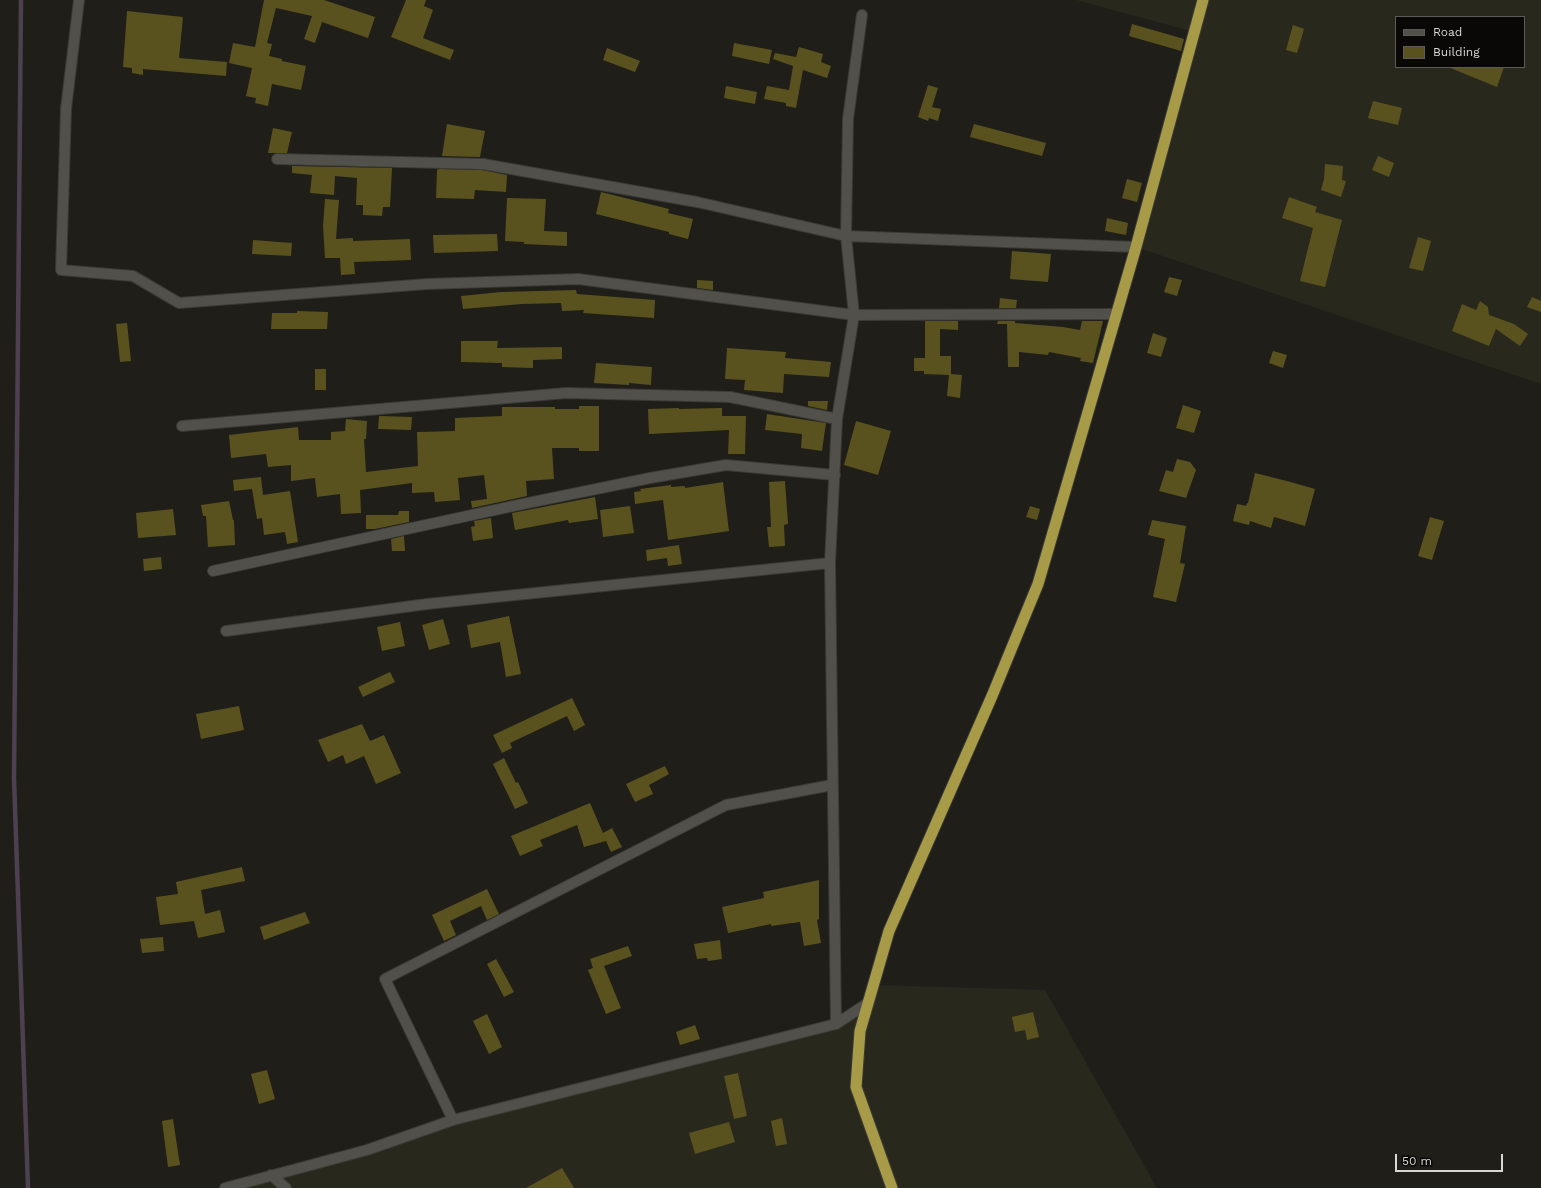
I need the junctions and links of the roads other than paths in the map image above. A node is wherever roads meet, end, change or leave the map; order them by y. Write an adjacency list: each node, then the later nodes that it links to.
1 (79, 0): 8 (street)
2 (1202, 0): 6 (highway)
3 (862, 15): 5 (street)
4 (277, 159): 5 (street)
5 (846, 236): 6 (street); 8 (street)
6 (1136, 248): 7 (highway)
7 (1116, 314): 8 (street); 16 (highway)
8 (854, 315): 9 (street)
9 (837, 419): 10 (street); 11 (street)
10 (182, 426)
11 (834, 474): 12 (street); 13 (street)
12 (830, 562): 14 (street); 15 (street)
13 (213, 570)
14 (226, 631)
15 (832, 785): 17 (street); 18 (street)
16 (868, 1003): 17 (street); 22 (highway)
17 (836, 1024): 18 (street)
18 (453, 1120): 19 (street)
19 (271, 1175): 20 (street); 21 (street)
20 (225, 1188)
21 (286, 1188)
22 (892, 1188)

